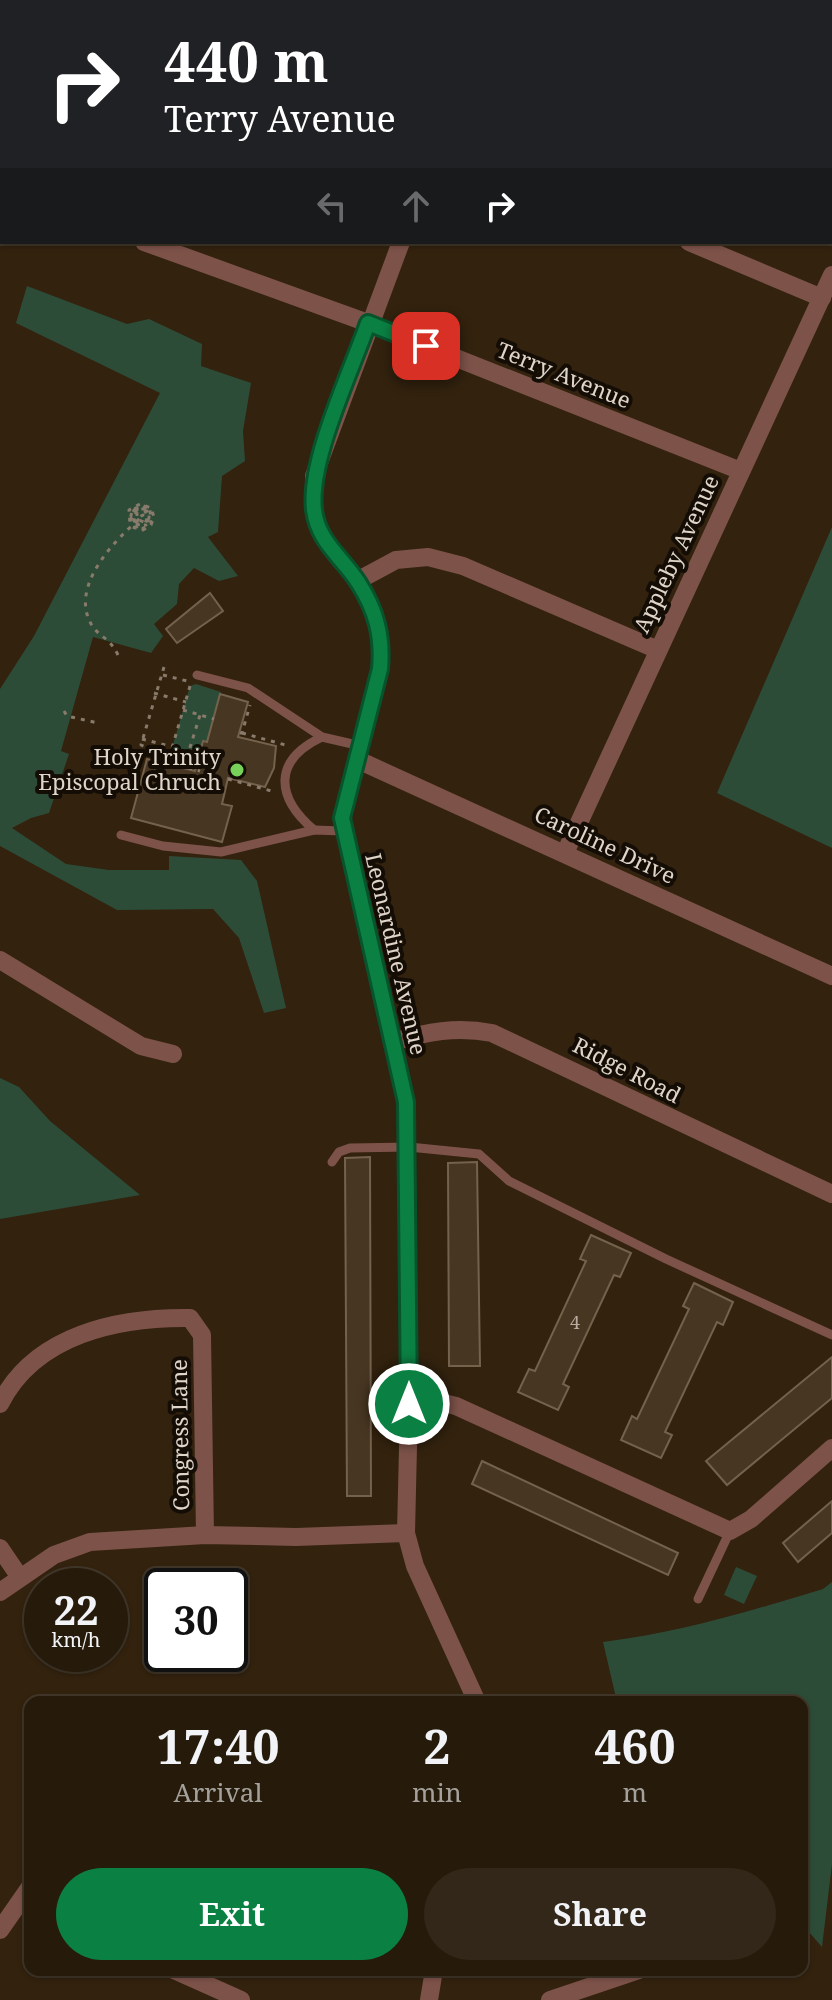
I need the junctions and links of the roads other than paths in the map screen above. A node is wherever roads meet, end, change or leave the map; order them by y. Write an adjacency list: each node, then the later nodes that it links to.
1 (150, 244): 6 (street, Terry Avenue)
2 (400, 244): 6 (street, Leonardine Avenue)
3 (694, 244): 5 (street)
4 (832, 275): 5 (street, Appleby Avenue)
5 (822, 298): 7 (street, Appleby Avenue)
6 (368, 323): 7 (street, Terry Avenue); 8 (street, Leonardine Avenue)
7 (741, 471): 9 (street, Appleby Avenue)
8 (357, 581): 9 (street); 12 (street, Leonardine Avenue)
9 (658, 650): 16 (street, Appleby Avenue)
10 (195, 681): 11 (lane)
11 (322, 737): 12 (lane); 13 (lane)
12 (360, 753): 14 (street, Leonardine Avenue); 16 (street, Caroline Drive)
13 (314, 830): 14 (lane); 15 (lane)
14 (343, 831): 19 (street, Leonardine Avenue)
15 (121, 835)
16 (565, 853): 18 (street, Caroline Drive)
17 (0, 960): 20 (street)
18 (832, 976)
19 (392, 1042): 21 (street, Leonardine Avenue); 23 (street, Ridge Road)
20 (173, 1054)
21 (409, 1147): 22 (lane); 24 (lane); 26 (street, Leonardine Avenue)
22 (332, 1162)
23 (832, 1194)
24 (832, 1335)
25 (0, 1404): 30 (street, Congress Lane)
26 (409, 1404): 28 (street); 29 (street, Leonardine Avenue)
27 (832, 1448): 28 (street)
28 (730, 1531): 34 (lane)
29 (406, 1533): 30 (street); 35 (street, Leonardine Avenue)
30 (205, 1535): 32 (street)
31 (0, 1548): 32 (street)
32 (19, 1576): 33 (street)
33 (0, 1592)
34 (698, 1599)
35 (474, 1696)
36 (24, 1896): 37 (street)
37 (0, 1930)
38 (187, 1976): 41 (street)
39 (433, 1976): 42 (street)
40 (621, 1976): 43 (street)
41 (241, 2000)
42 (429, 2000)
43 (550, 2000)

